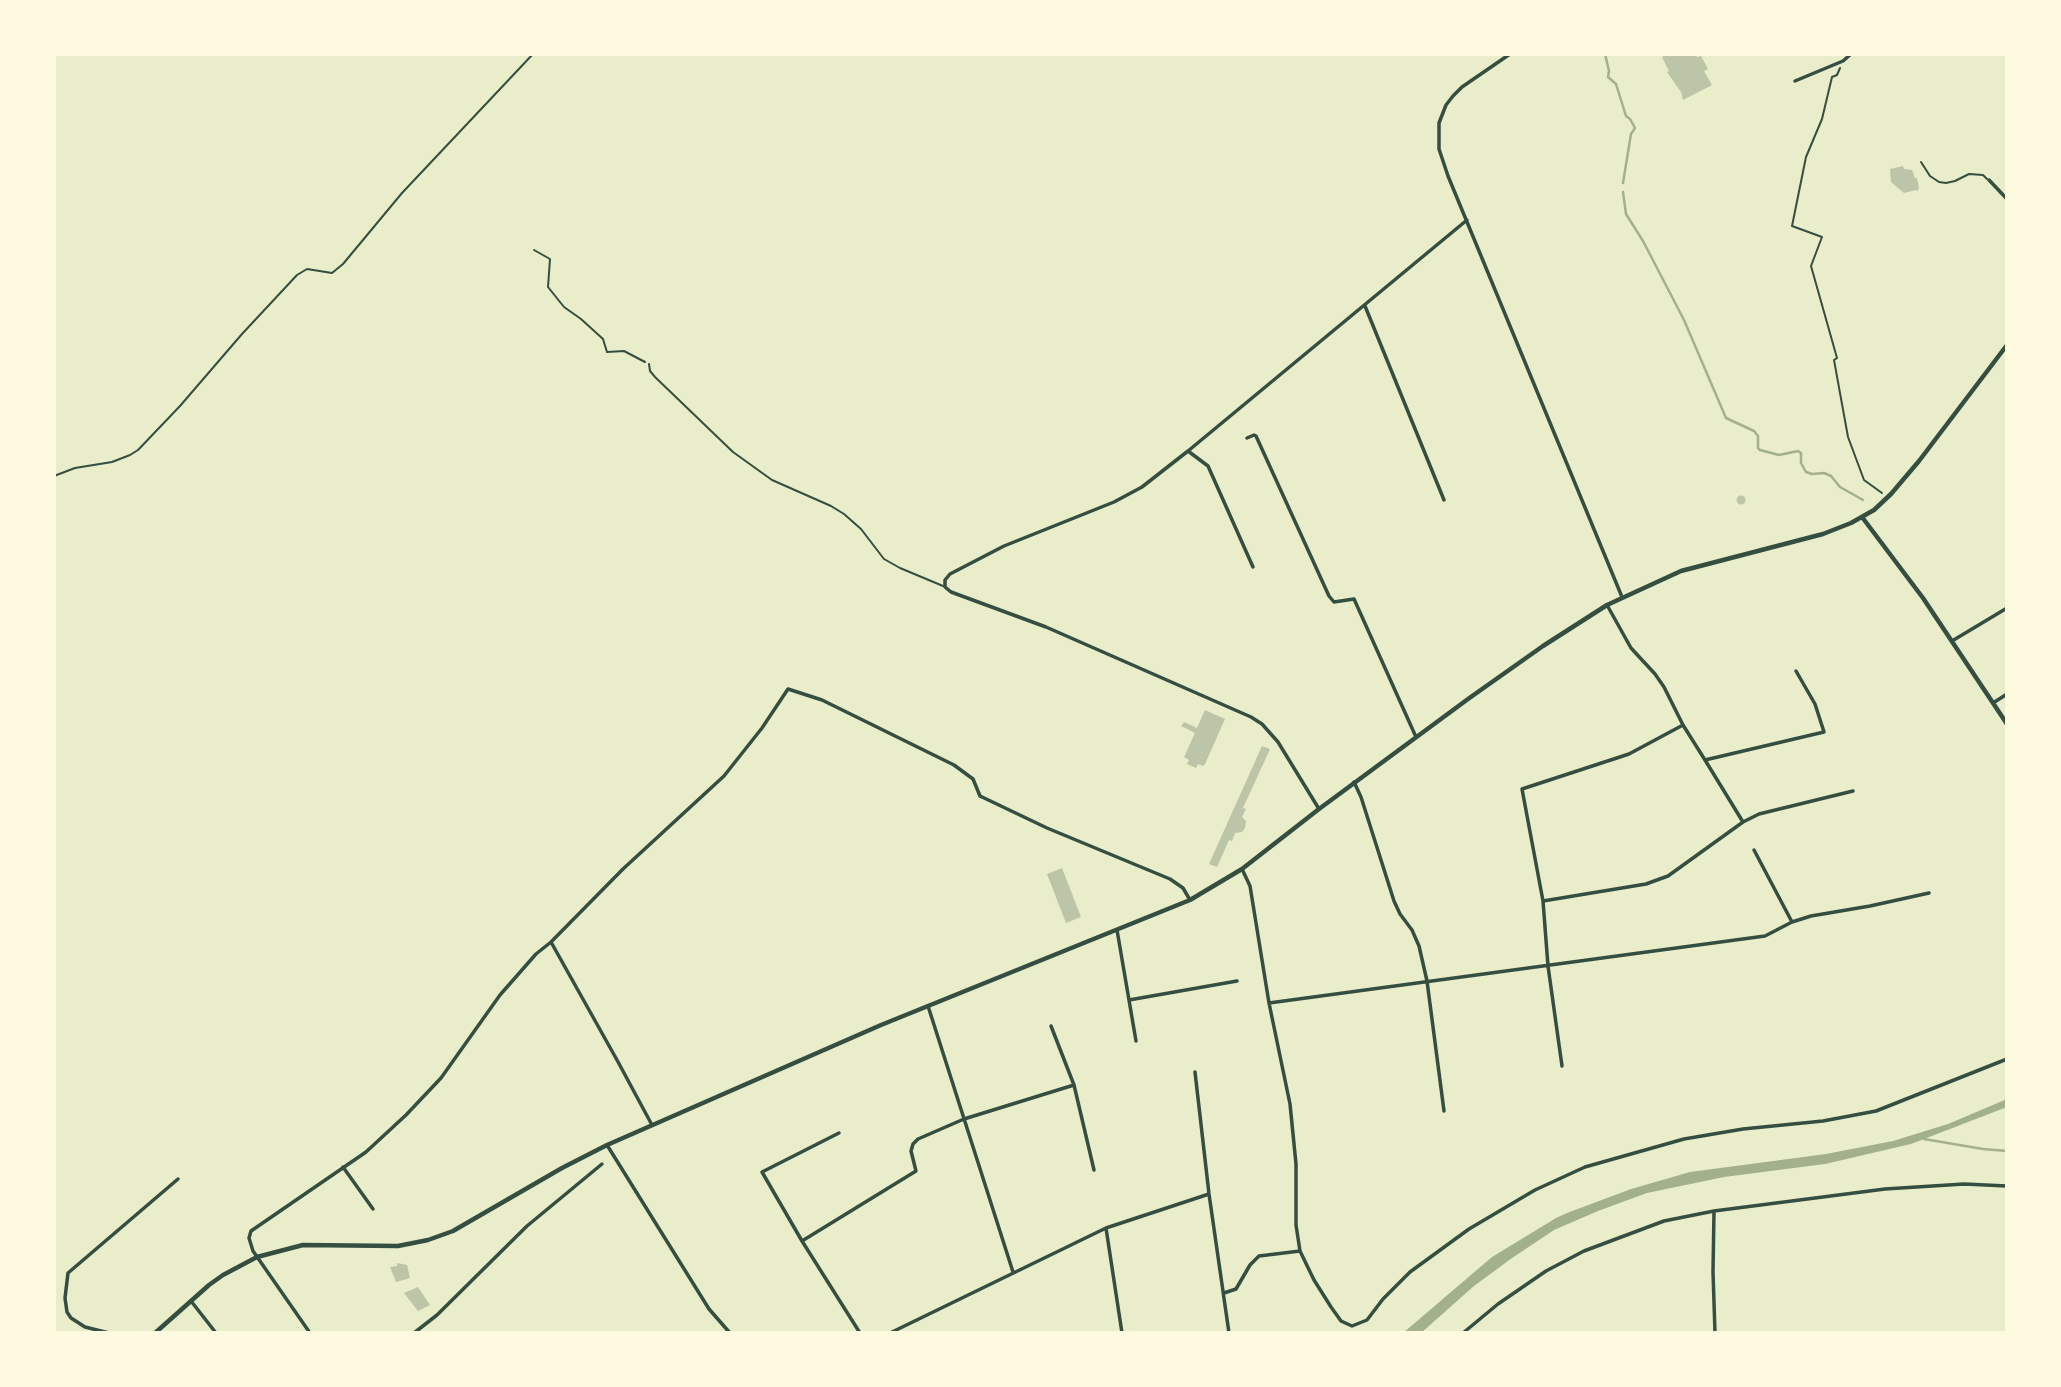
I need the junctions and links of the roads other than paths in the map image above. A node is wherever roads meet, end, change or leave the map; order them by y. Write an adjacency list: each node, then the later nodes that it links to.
1 (1510, 54): 7 (street)
2 (1851, 54): 3 (street)
3 (1795, 81)
4 (1920, 162): 5 (lane)
5 (1989, 180): 6 (street)
6 (2007, 199)
7 (1467, 220): 8 (street); 17 (street)
8 (1365, 306): 12 (street); 13 (street)
9 (2007, 345): 14 (street)
10 (649, 364): 16 (lane)
11 (1247, 438): 26 (street)
12 (1188, 451): 15 (street); 16 (street)
13 (1444, 500)
14 (1862, 517): 17 (street); 20 (street)
15 (1253, 567)
16 (945, 587): 30 (street)
17 (1622, 597): 18 (street)
18 (1607, 605): 25 (street); 26 (street)
19 (2007, 608): 20 (street)
20 (1952, 640): 23 (street)
21 (1796, 671): 27 (street)
22 (2007, 694): 23 (street)
23 (1993, 702): 24 (street)
24 (2007, 724)
25 (1683, 725): 27 (street); 36 (street)
26 (1416, 737): 28 (street)
27 (1705, 760): 31 (street)
28 (1354, 782): 30 (street); 42 (street)
29 (1853, 791): 31 (street)
30 (1319, 808): 33 (street)
31 (1743, 822): 36 (street)
32 (1754, 850): 37 (street)
33 (1242, 869): 35 (street); 44 (street)
34 (1929, 893): 37 (street)
35 (1190, 900): 38 (street); 39 (street)
36 (1543, 901): 40 (street)
37 (1792, 922): 40 (street)
38 (1117, 930): 43 (street); 45 (street)
39 (551, 942): 54 (street); 58 (street)
40 (1548, 966): 42 (street); 49 (street)
41 (1237, 981): 43 (street)
42 (1427, 982): 44 (street); 52 (street)
43 (1129, 1000): 47 (street)
44 (1269, 1003): 67 (street)
45 (928, 1006): 53 (street); 54 (street)
46 (1051, 1026): 51 (street)
47 (1136, 1041)
48 (2007, 1059): 67 (street)
49 (1562, 1066)
50 (1195, 1072): 62 (street)
51 (1074, 1085): 53 (street); 59 (street)
52 (1444, 1111)
53 (964, 1119): 66 (street); 69 (street)
54 (652, 1125): 56 (street)
55 (839, 1133): 66 (street)
56 (607, 1145): 68 (street); 77 (street)
57 (602, 1164): 76 (street)
58 (343, 1167): 63 (street); 68 (street)
59 (1094, 1170)
60 (178, 1179): 72 (street)
61 (2007, 1186): 64 (street)
62 (1209, 1194): 65 (street); 70 (street)
63 (373, 1209)
64 (1714, 1211): 82 (street); 83 (street)
65 (1106, 1228): 69 (street); 80 (street)
66 (802, 1241): 78 (street)
67 (1300, 1251): 70 (street)
68 (257, 1257): 71 (street); 75 (street)
69 (1013, 1272): 79 (street)
70 (1224, 1293): 81 (street)
71 (191, 1301): 73 (street); 74 (street)
72 (109, 1333)
73 (155, 1333)
74 (216, 1333)
75 (310, 1333)
76 (414, 1333)
77 (730, 1333)
78 (860, 1333)
79 (890, 1333)
80 (1122, 1333)
81 (1229, 1333)
82 (1463, 1333)
83 (1715, 1333)

